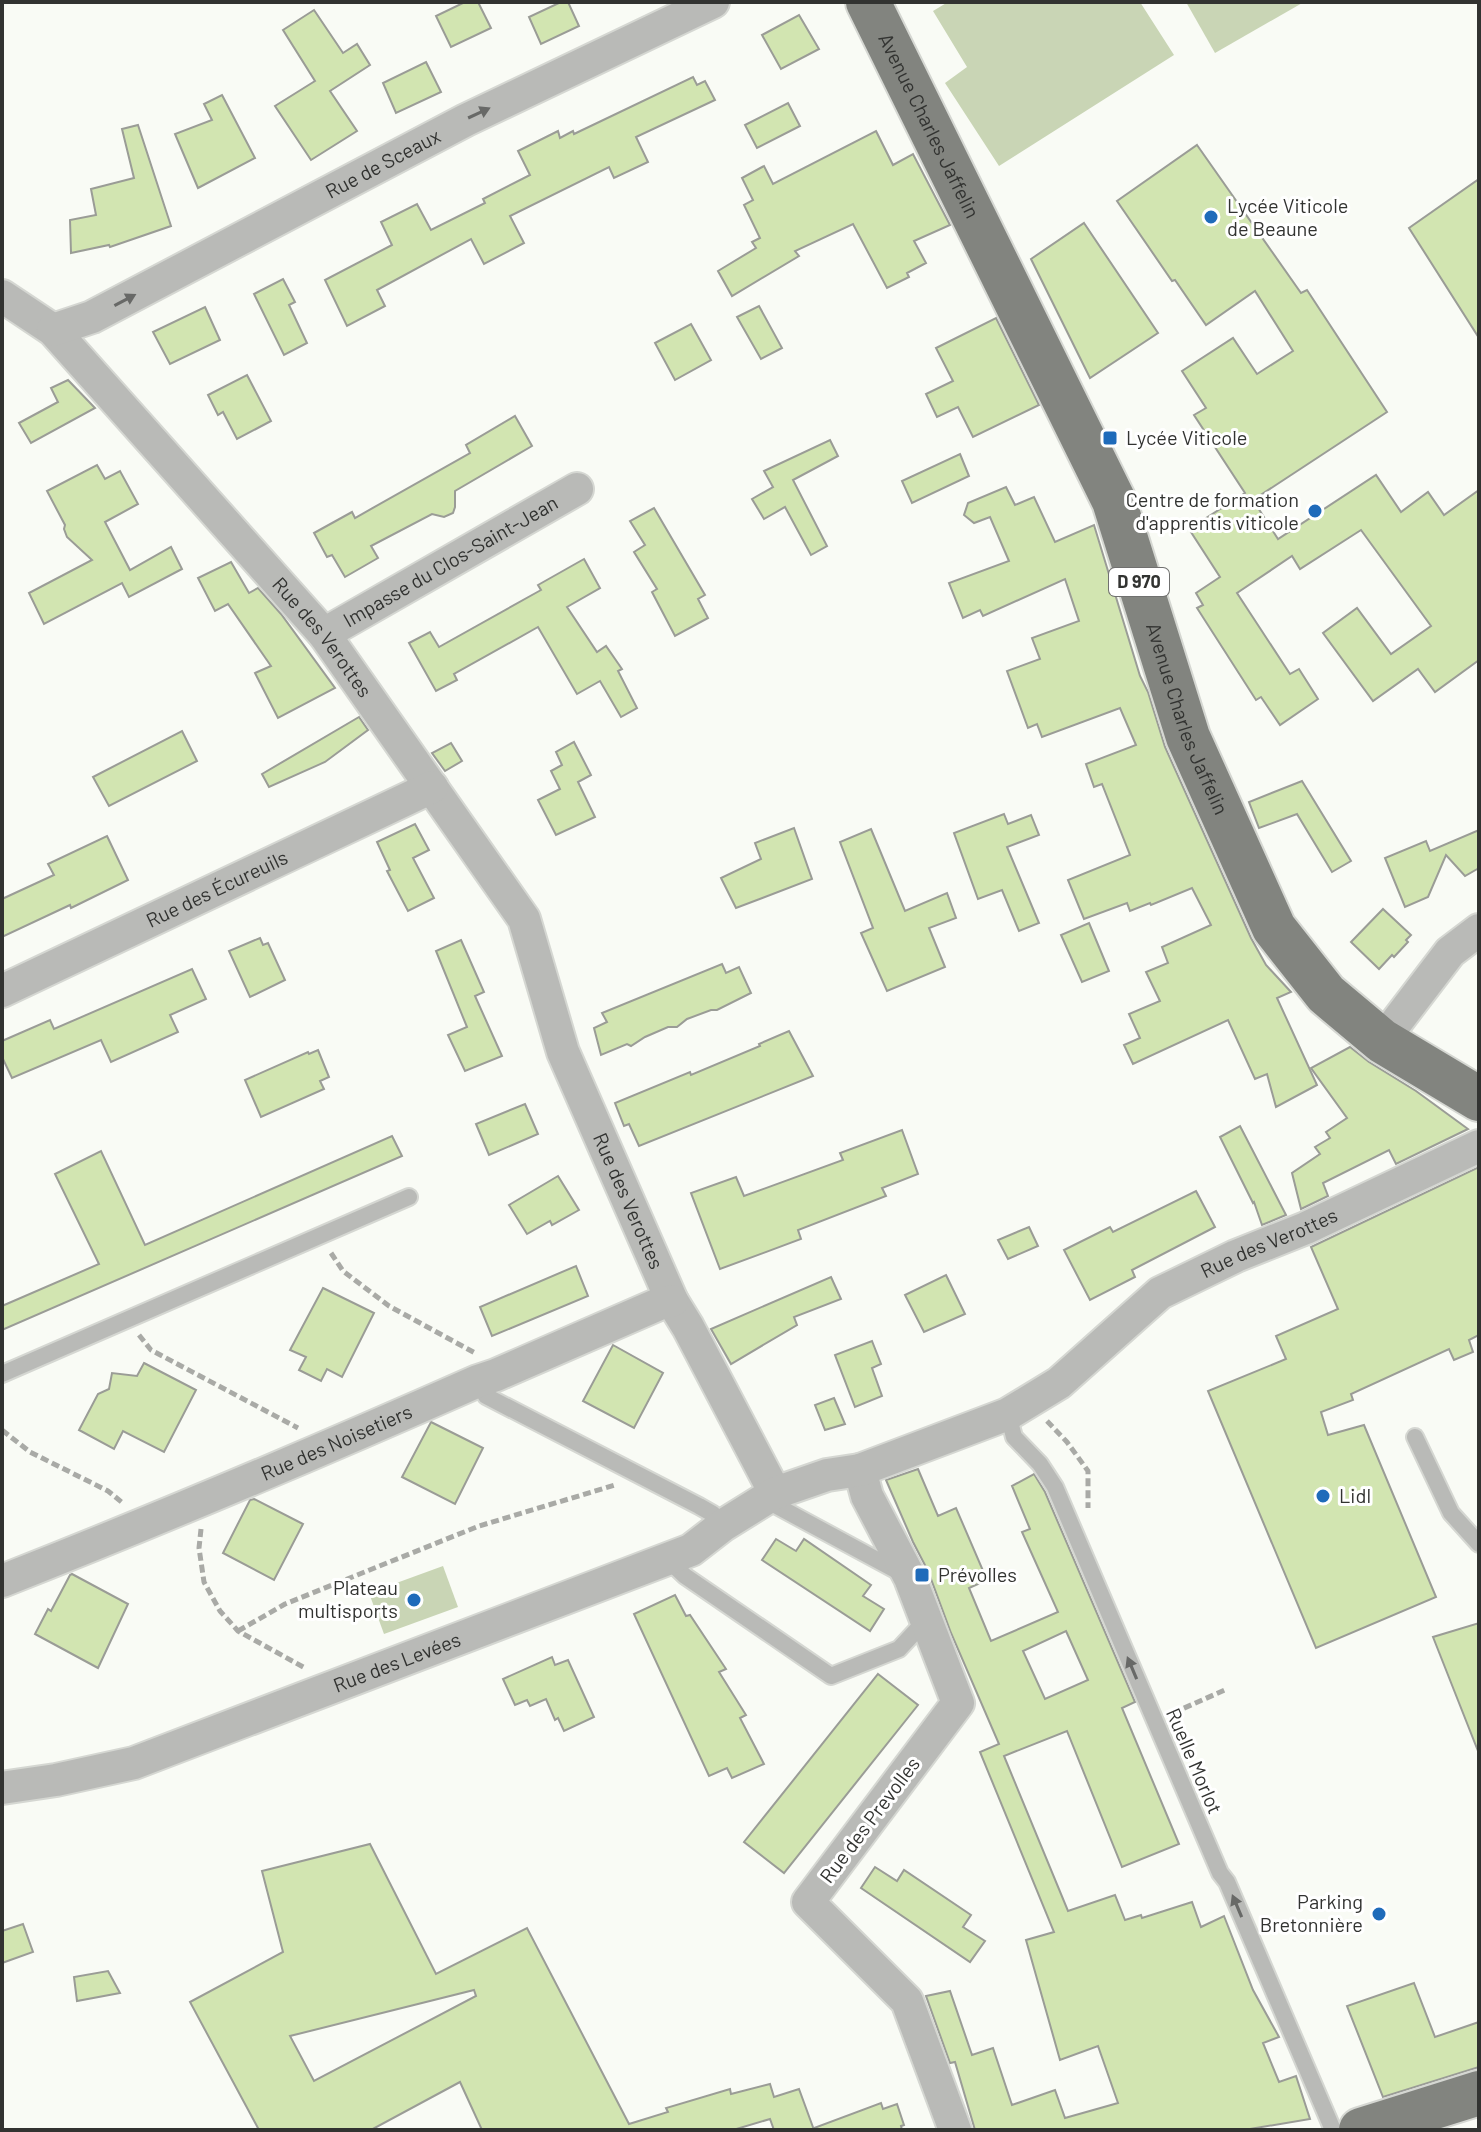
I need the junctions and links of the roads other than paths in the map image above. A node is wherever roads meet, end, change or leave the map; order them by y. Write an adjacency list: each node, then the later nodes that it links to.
1 (713, 2): 4 (street, Rue de Sceaux, one-way to 1)
2 (868, 2): 10 (main road, Avenue Charles Jaffelin / D 970)
3 (2, 296): 4 (street, Rue des Verottes)
4 (53, 330): 6 (street, Rue des Verottes)
5 (577, 489): 6 (street, Impasse du Clos-Saint-Jean)
6 (324, 634): 7 (street, Rue des Verottes)
7 (432, 787): 9 (street, Rue des Écureuils); 14 (street, Rue des Verottes)
8 (1479, 930): 10 (street)
9 (2, 991)
10 (1382, 1041): 11 (main road, Avenue Charles Jaffelin / D 970)
11 (1479, 1099)
12 (1479, 1146): 17 (street, Rue des Verottes)
13 (409, 1197): 15 (lane)
14 (672, 1301): 16 (street, Rue des Noisetiers); 20 (street, Rue des Verottes)
15 (2, 1374)
16 (487, 1378): 21 (lane); 25 (street, Rue des Noisetiers)
17 (1008, 1414): 19 (street, Rue des Verottes); 30 (lane, Ruelle Morlot, one-way to 17)
18 (1415, 1437): 22 (lane)
19 (860, 1470): 20 (street, Rue des Verottes); 24 (street, Rue des Prevolles)
20 (770, 1496): 21 (street, Rue des Levées); 24 (lane)
21 (722, 1526): 23 (street, Rue des Levées)
22 (1479, 1544)
23 (667, 1559): 26 (lane); 27 (street, Rue des Levées)
24 (910, 1578): 26 (street, Rue des Prevolles)
25 (2, 1581)
26 (926, 1620): 29 (street, Rue des Prevolles)
27 (2, 1788)
28 (1479, 2093): 31 (main road)
29 (955, 2130)
30 (1333, 2130)
31 (1361, 2130)

